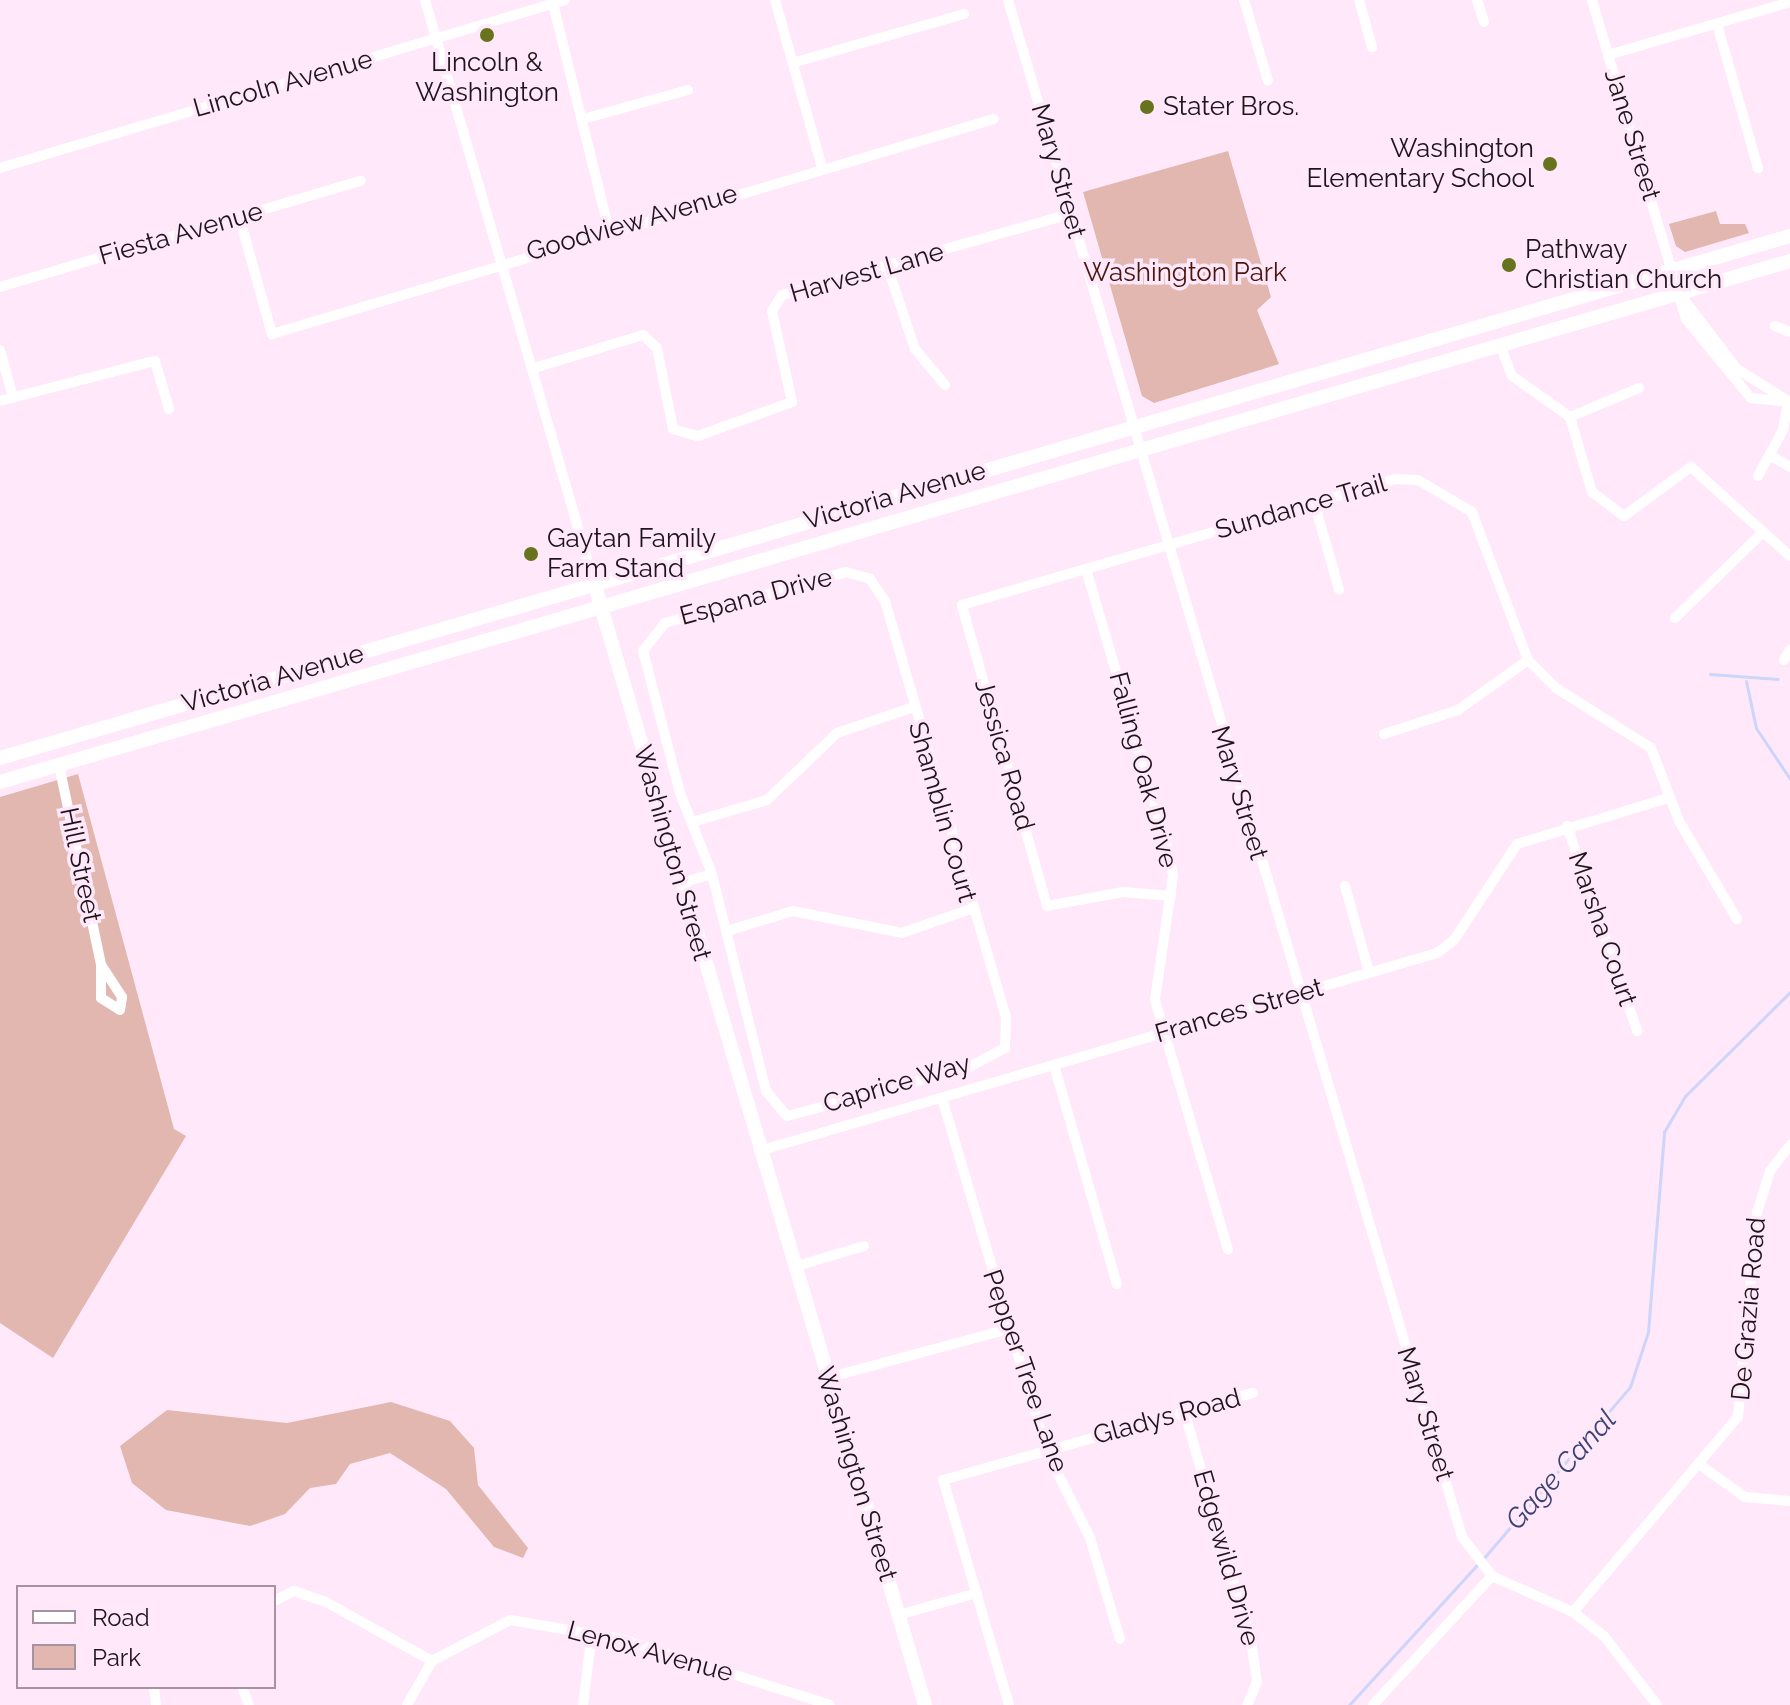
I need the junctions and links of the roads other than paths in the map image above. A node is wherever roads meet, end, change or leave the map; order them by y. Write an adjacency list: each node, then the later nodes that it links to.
1 (425, 0): 14 (street, Washington Street)
2 (565, 0): 10 (street, Lincoln Avenue)
3 (775, 0): 17 (street)
4 (1008, 0): 26 (street, Mary Street)
5 (1244, 0): 18 (street)
6 (1359, 0): 15 (street)
7 (1477, 0): 12 (street)
8 (1592, 0): 16 (street, Jane Street)
9 (1790, 2): 13 (street)
10 (553, 4): 14 (street, Lincoln Avenue); 20 (street)
11 (964, 14): 17 (street)
12 (1484, 22)
13 (1717, 24): 16 (street); 24 (street)
14 (437, 39): 23 (street, Lincoln Avenue); 30 (street, Washington Street)
15 (1372, 47)
16 (1608, 55): 33 (street, Jane Street)
17 (792, 63): 22 (street)
18 (1268, 81)
19 (688, 90): 20 (street)
20 (583, 119): 28 (street)
21 (994, 119): 22 (street, Goodview Avenue)
22 (822, 167): 28 (street, Goodview Avenue)
23 (0, 168)
24 (1758, 168)
25 (361, 181): 27 (street, Fiesta Avenue)
26 (1070, 214): 32 (street, Harvest Lane); 48 (street, Mary Street)
27 (239, 216): 30 (street, Goodview Avenue); 34 (street, Fiesta Avenue)
28 (609, 230): 30 (street, Goodview Avenue)
29 (1790, 236): 33 (main road, Victoria Avenue)
30 (501, 261): 40 (street, Washington Street)
31 (1790, 261): 35 (main road, Victoria Avenue)
32 (888, 268): 40 (street, Harvest Lane); 41 (street)
33 (1671, 270): 35 (street, Jane Street); 48 (main road, Victoria Avenue)
34 (0, 287)
35 (1679, 293): 38 (main road, Victoria Avenue); 45 (street); 45 (street, Jane Street)
36 (1775, 326): 37 (street)
37 (1790, 332)
38 (1500, 345): 47 (street); 49 (main road, Victoria Avenue)
39 (0, 350): 43 (street)
40 (531, 369): 59 (street, Washington Street)
41 (945, 385)
42 (1639, 388): 47 (street)
43 (13, 397): 44 (street); 46 (street)
44 (0, 401)
45 (1789, 402): 50 (street)
46 (169, 409)
47 (1570, 417): 54 (street)
48 (1133, 426): 49 (street, Mary Street); 59 (main road, Victoria Avenue)
49 (1140, 452): 55 (street, Mary Street); 62 (main road, Victoria Avenue)
50 (1770, 455): 51 (street); 52 (street)
51 (1790, 467)
52 (1758, 476)
53 (1314, 502): 55 (street, Sundance Trail); 60 (street); 64 (street, Sundance Trail)
54 (1763, 532): 56 (street); 63 (street)
55 (1165, 545): 57 (street, Sundance Trail); 82 (street, Mary Street)
56 (1790, 556)
57 (1086, 569): 61 (street, Sundance Trail); 76 (street, Falling Oak Drive)
58 (870, 579): 65 (street, Shamblin Court); 71 (street, Espana Drive)
59 (594, 583): 62 (main road, Washington Street); 67 (main road, Victoria Avenue)
60 (1339, 589)
61 (962, 605): 76 (street, Jessica Road)
62 (602, 607): 68 (main road, Victoria Avenue); 74 (main road, Washington Street)
63 (1675, 618)
64 (1528, 660): 66 (street); 70 (street, Sundance Trail)
65 (911, 708): 71 (street); 77 (street, Shamblin Court)
66 (1384, 734)
67 (0, 758)
68 (59, 765): 69 (main road, Victoria Avenue); 80 (street, Hill Street)
69 (0, 782)
70 (1668, 798): 72 (street, Frances Street); 78 (street, Sundance Trail)
71 (692, 822): 73 (street)
72 (1567, 826): 81 (street, Frances Street); 83 (street, Marsha Court)
73 (712, 874): 74 (street); 79 (street)
74 (681, 883): 89 (main road, Washington Street)
75 (1345, 886): 81 (street)
76 (1171, 896): 84 (street, Falling Oak Drive)
77 (971, 909): 79 (street); 85 (street, Shamblin Court)
78 (1737, 919)
79 (727, 931): 85 (street, Caprice Way)
80 (101, 965)
81 (1369, 972): 82 (street, Frances Street)
82 (1299, 993): 84 (street, Frances Street); 101 (street, Mary Street)
83 (1637, 1031)
84 (1164, 1033): 86 (street, Frances Street); 91 (street, Falling Oak Drive)
85 (1005, 1048)
86 (1054, 1065): 87 (street, Frances Street); 93 (street)
87 (942, 1098): 89 (street, Frances Street); 94 (street, Pepper Tree Lane)
88 (1789, 1147): 99 (street, De Grazia Road)
89 (759, 1151): 92 (main road, Washington Street)
90 (864, 1246): 92 (street)
91 (1228, 1250)
92 (794, 1267): 95 (main road, Washington Street)
93 (1117, 1284)
94 (1008, 1329): 95 (street); 98 (street, Pepper Tree Lane)
95 (827, 1378): 105 (main road, Washington Street)
96 (1253, 1393): 97 (street, Gladys Road)
97 (1184, 1411): 98 (street, Gladys Road); 114 (street, Edgewild Drive)
98 (1046, 1450): 102 (street, Gladys Road); 107 (street, Pepper Tree Lane)
99 (1703, 1467): 100 (street); 104 (street, De Grazia Road)
100 (1790, 1501)
101 (1488, 1572): 104 (street); 115 (street)
102 (977, 1593): 105 (street); 113 (street)
103 (276, 1600): 108 (street)
104 (1573, 1612): 116 (street)
105 (898, 1615): 112 (main road, Washington Street)
106 (592, 1633): 108 (street, Lenox Avenue); 110 (street); 111 (street, Lenox Avenue)
107 (1120, 1639)
108 (432, 1661): 109 (street)
109 (407, 1705)
110 (583, 1705)
111 (830, 1705)
112 (925, 1705)
113 (1009, 1705)
114 (1247, 1705)
115 (1373, 1705)
116 (1657, 1705)

